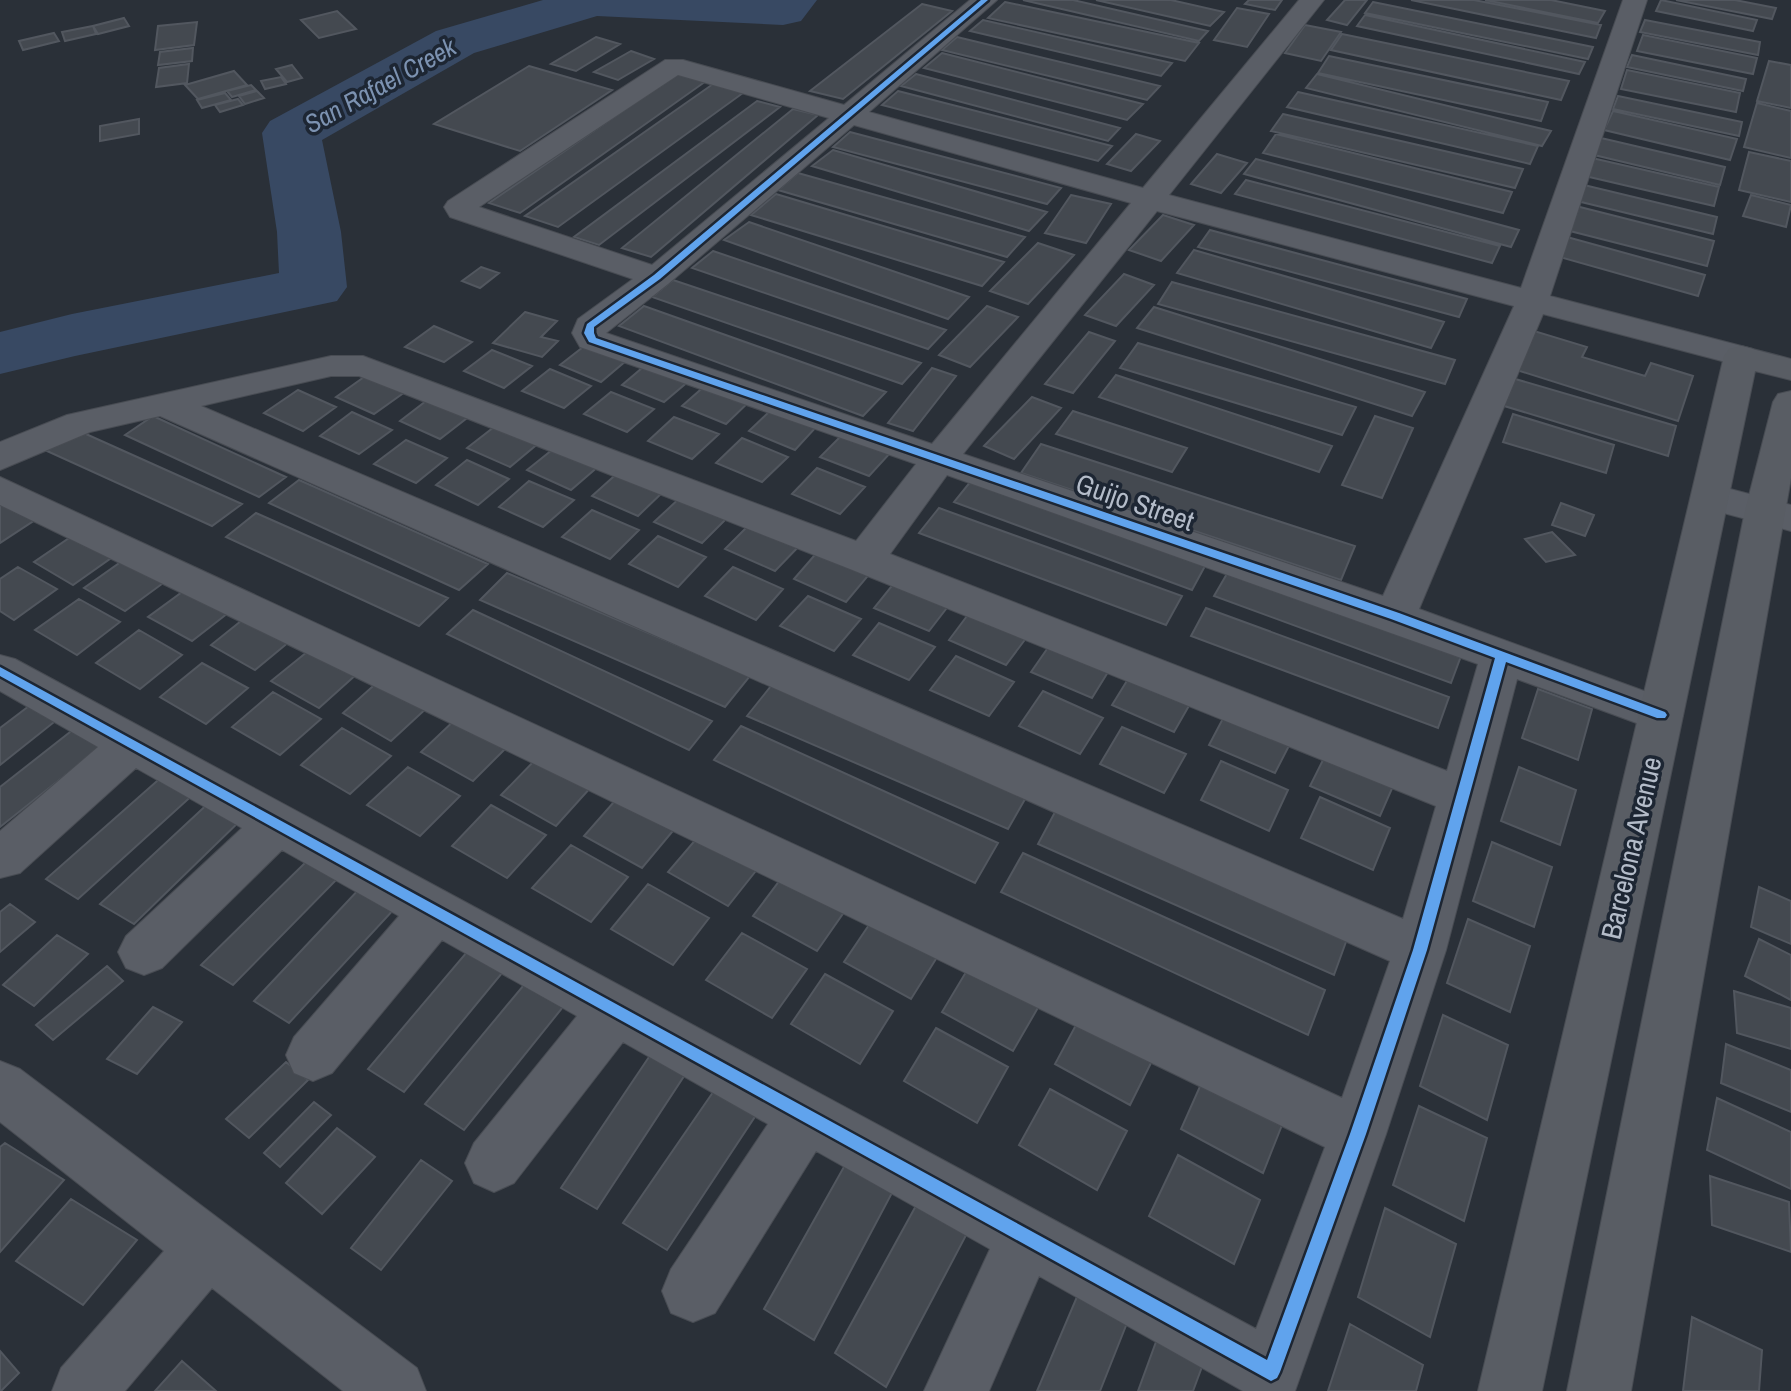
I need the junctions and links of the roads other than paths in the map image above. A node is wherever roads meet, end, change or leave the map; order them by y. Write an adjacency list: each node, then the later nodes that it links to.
1 (985, 0): 4 (street)
2 (1312, 0): 5 (street)
3 (1635, 0): 7 (street)
4 (852, 115): 5 (street); 6 (street); 6 (street)
5 (1148, 199): 7 (street); 13 (street)
6 (657, 277): 13 (street, Guijo Street)
7 (1533, 299): 8 (street); 18 (street)
8 (1741, 356): 9 (street); 15 (street, Barcelona Avenue)
9 (1791, 370)
10 (1791, 402): 16 (street)
11 (164, 404): 12 (street); 17 (street); 27 (street)
12 (0, 458)
13 (939, 460): 17 (street); 18 (street, Guijo Street)
14 (0, 490): 33 (street)
15 (1711, 497): 16 (street); 21 (street, Barcelona Avenue)
16 (1778, 514): 43 (street)
17 (864, 559): 23 (street)
18 (1395, 616): 19 (street, Guijo Street)
19 (1502, 655): 21 (street, Guijo Street); 23 (street)
20 (2, 674): 22 (street)
21 (1661, 715): 42 (street, Barcelona Avenue)
22 (132, 744): 24 (street); 25 (street)
23 (1463, 797): 27 (street)
24 (278, 824): 26 (street); 28 (street)
25 (3, 858)
26 (435, 911): 29 (street); 30 (street)
27 (1420, 950): 33 (street)
28 (144, 952)
29 (615, 1010): 32 (street); 34 (street)
30 (313, 1055)
31 (3, 1095): 36 (street)
32 (806, 1115): 35 (street); 37 (street)
33 (1358, 1134): 38 (street)
34 (494, 1163)
35 (1026, 1237): 38 (street); 41 (street)
36 (208, 1246): 39 (street); 40 (street)
37 (693, 1291)
38 (1267, 1382)
39 (84, 1391)
40 (394, 1391)
41 (956, 1391)
42 (1510, 1391)
43 (1599, 1391)

